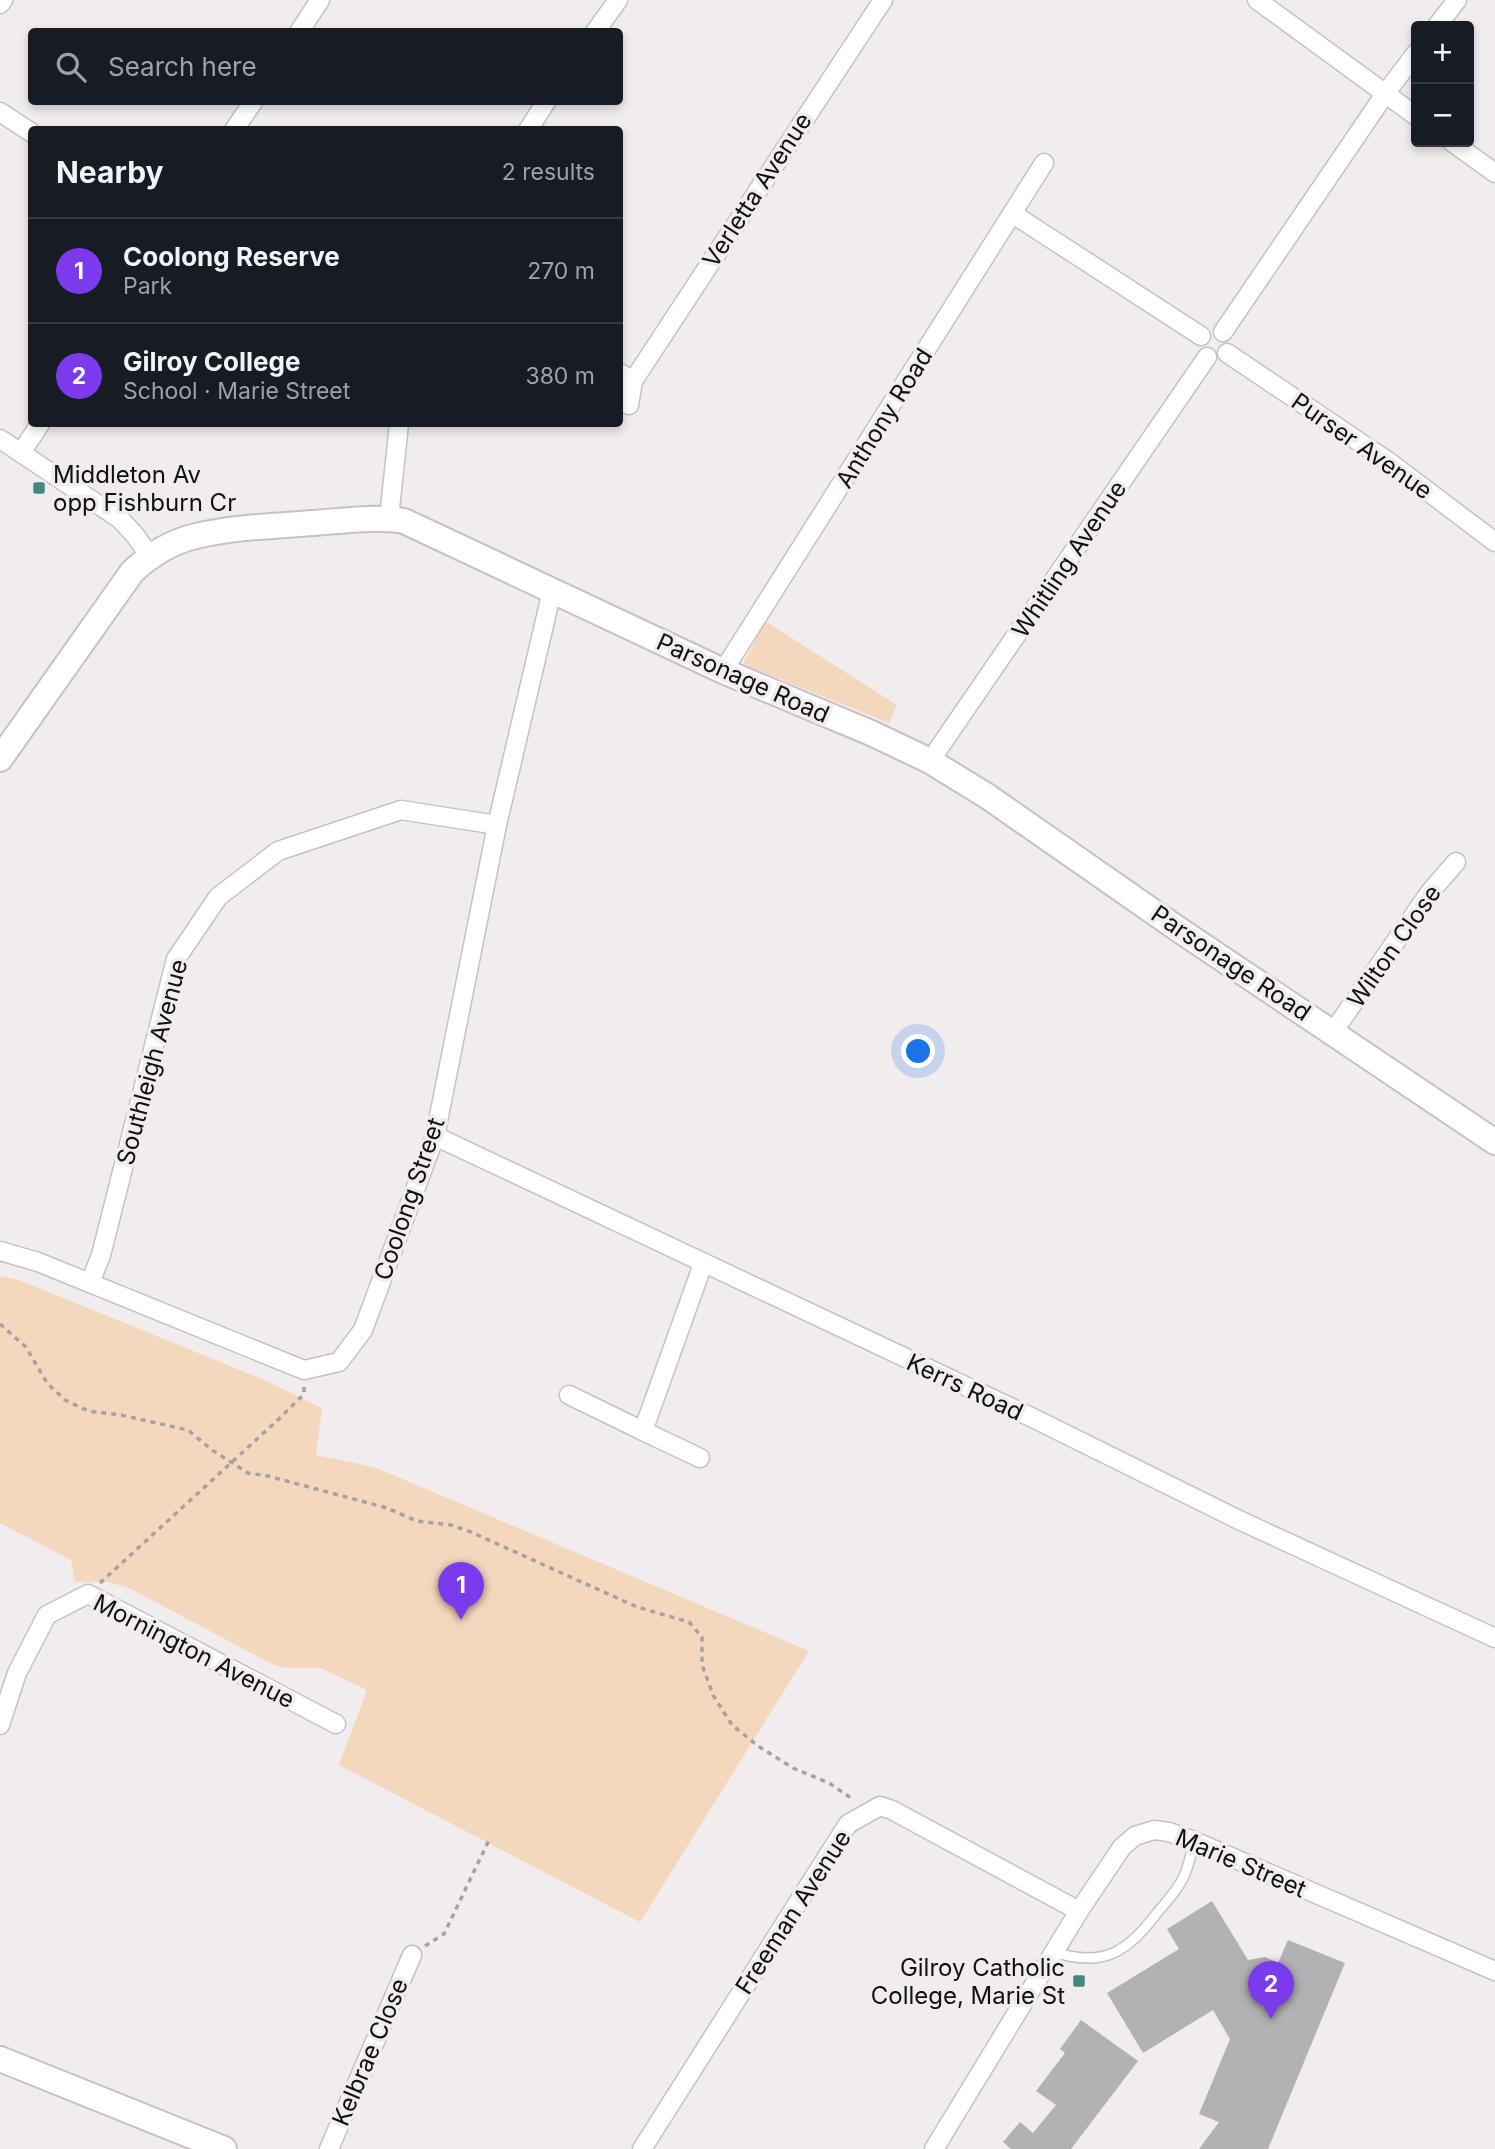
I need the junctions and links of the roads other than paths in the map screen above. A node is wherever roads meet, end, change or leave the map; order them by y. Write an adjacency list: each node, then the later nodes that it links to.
1 (320, 0): 7 (street)
2 (618, 0): 8 (street)
3 (883, 0): 26 (street, Verletta Avenue)
4 (1257, 0): 10 (street)
5 (1457, 0): 6 (street)
6 (1441, 21)
7 (302, 28)
8 (598, 28)
9 (1411, 60): 10 (street)
10 (1385, 94): 14 (street); 22 (street)
11 (251, 105): 15 (street)
12 (544, 105): 16 (street)
13 (0, 112): 17 (street)
14 (1411, 112)
15 (237, 126)
16 (531, 126)
17 (28, 130)
18 (1459, 147): 20 (street)
19 (1044, 163): 21 (street, Anthony Road)
20 (1495, 173)
21 (1013, 214): 23 (street); 36 (street, Anthony Road)
22 (1223, 332): 23 (street); 24 (street)
23 (1201, 336): 25 (street)
24 (1227, 353): 25 (street); 33 (street, Purser Avenue)
25 (1207, 357): 38 (street, Whitling Avenue)
26 (626, 377): 27 (street, Verletta Avenue)
27 (629, 405)
28 (38, 427): 31 (street)
29 (399, 427): 32 (street)
30 (0, 439): 31 (street)
31 (21, 453): 34 (street)
32 (389, 518): 34 (street, Parsonage Road); 35 (street, Parsonage Road)
33 (1495, 542)
34 (149, 555): 37 (street, Parsonage Road)
35 (552, 591): 36 (street, Parsonage Road); 39 (street, Coolong Street)
36 (723, 671): 38 (street, Parsonage Road)
37 (0, 759)
38 (930, 761): 41 (street, Parsonage Road)
39 (498, 825): 42 (street, Coolong Street); 46 (street, Southleigh Avenue)
40 (1456, 862): 41 (street, Wilton Close)
41 (1333, 1032): 43 (street, Parsonage Road)
42 (435, 1136): 45 (street, Kerrs Road); 46 (street, Coolong Street)
43 (1495, 1142)
44 (0, 1251): 46 (street)
45 (703, 1264): 48 (street); 50 (street, Kerrs Road)
46 (90, 1283)
47 (569, 1395): 48 (street)
48 (643, 1431): 49 (street)
49 (699, 1458)
50 (1495, 1638)
51 (0, 1665): 52 (street)
52 (17, 1674): 53 (street, Mornington Avenue); 54 (street, Mornington Avenue)
53 (336, 1724)
54 (0, 1725)
55 (1194, 1841): 56 (street, Marie Street); 57 (lane); 59 (street, Marie Street)
56 (1079, 1911): 57 (street, Marie Street); 63 (street, Freeman Avenue)
57 (1054, 1952): 64 (street, Marie Street)
58 (412, 1955): 62 (street, Kelbrae Close)
59 (1495, 1971)
60 (0, 2059): 61 (street)
61 (224, 2149)
62 (329, 2149)
63 (642, 2149)
64 (934, 2149)

